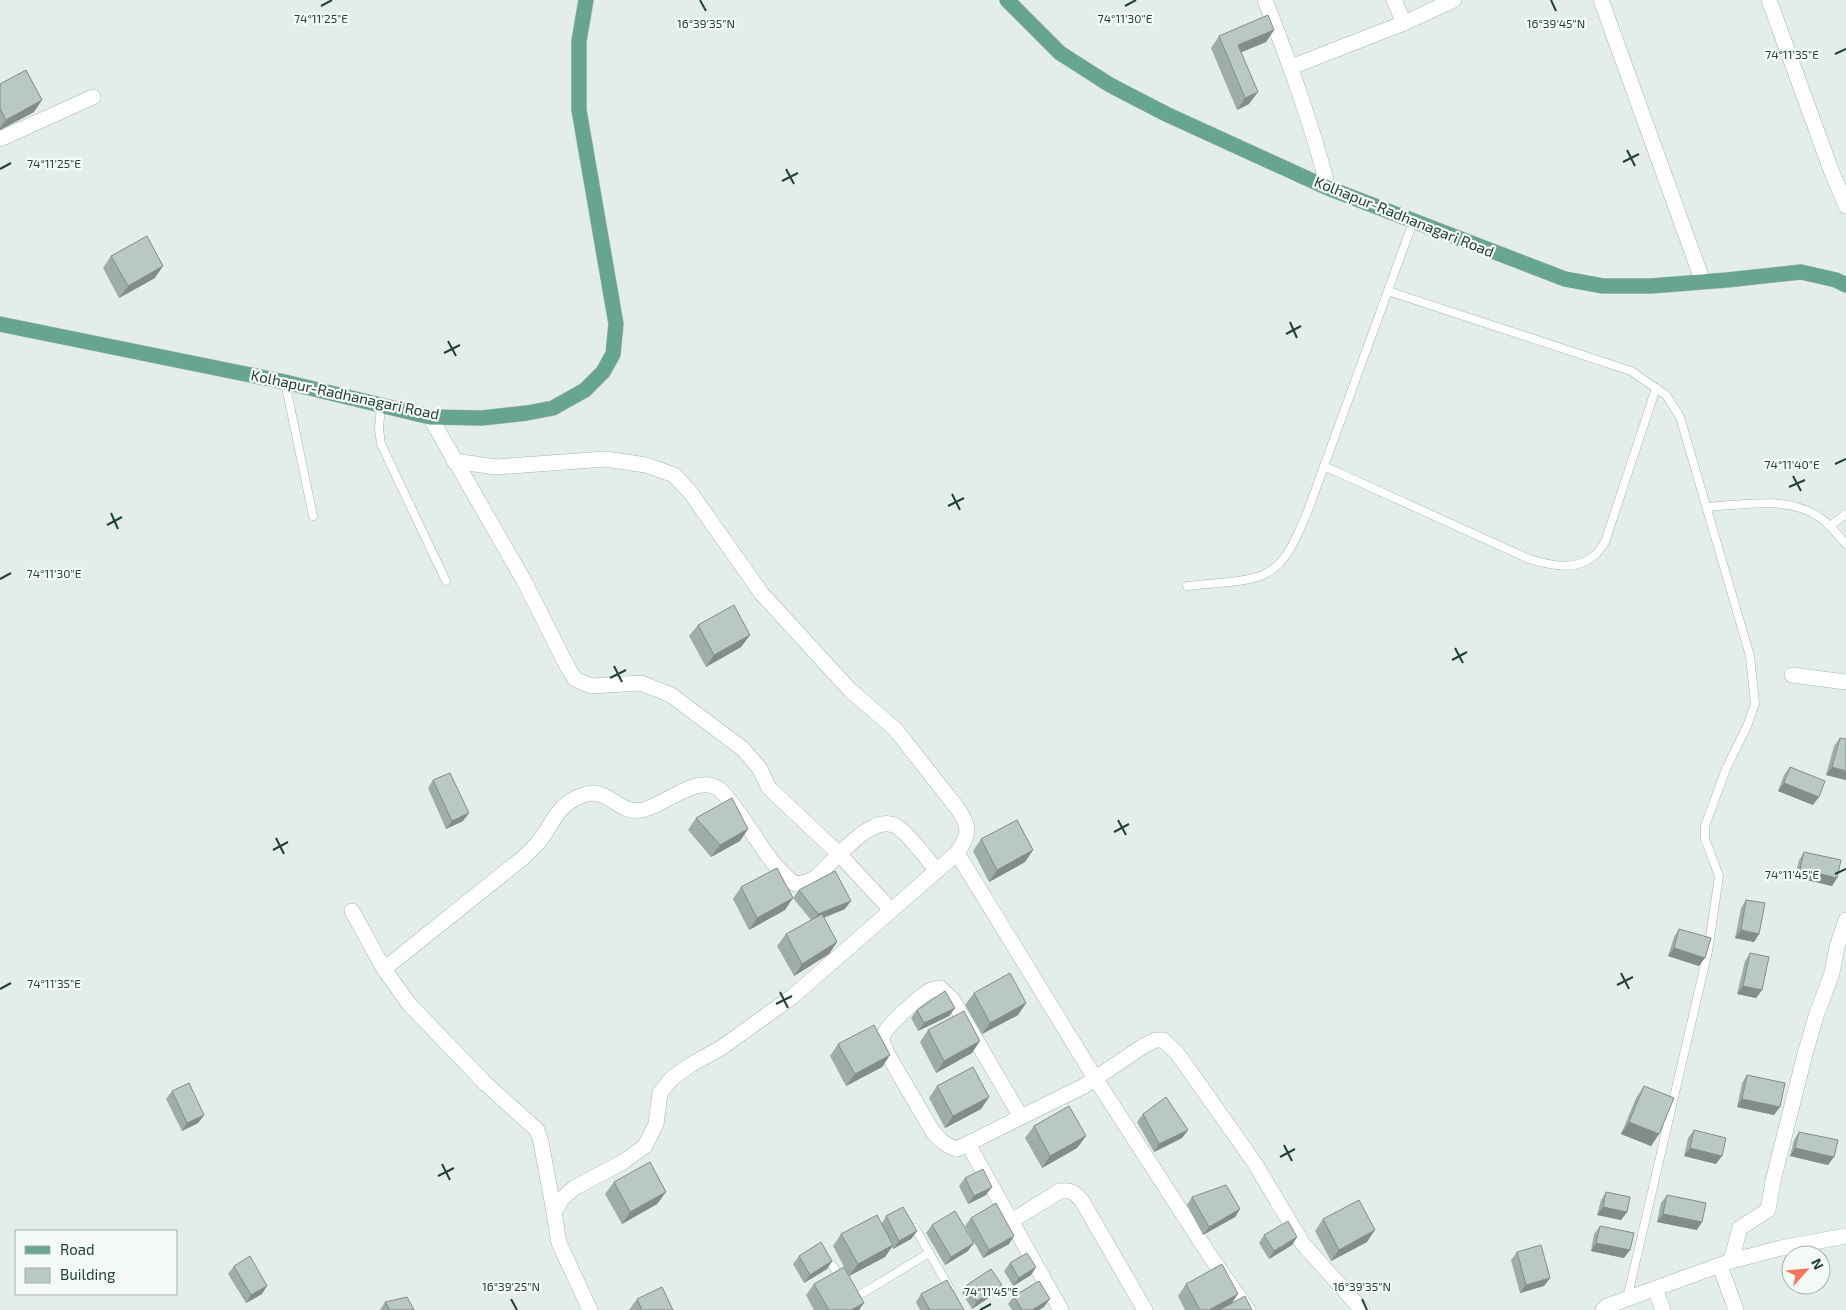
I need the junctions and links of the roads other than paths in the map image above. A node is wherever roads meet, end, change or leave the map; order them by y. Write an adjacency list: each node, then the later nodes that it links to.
1 (586, 0): 22 (main road, Kolhapur-Radhanagari Road)
2 (1007, 0): 12 (main road, Kolhapur-Radhanagari Road)
3 (1265, 0): 9 (street)
4 (1394, 0): 8 (street)
5 (1454, 0): 8 (street)
6 (1601, 0): 15 (street)
7 (1769, 0): 13 (street)
8 (1404, 23): 9 (street)
9 (1291, 67): 12 (street)
10 (93, 97): 11 (street)
11 (0, 139)
12 (1328, 188): 14 (main road, Kolhapur-Radhanagari Road)
13 (1846, 206)
14 (1413, 222): 15 (main road, Kolhapur-Radhanagari Road); 17 (lane)
15 (1703, 282): 16 (main road, Kolhapur-Radhanagari Road)
16 (1846, 285)
17 (1388, 291): 20 (lane); 24 (lane)
18 (0, 324): 19 (main road, Kolhapur-Radhanagari Road)
19 (285, 382): 21 (main road, Kolhapur-Radhanagari Road); 27 (lane)
20 (1656, 388): 24 (lane); 25 (lane)
21 (380, 405): 22 (main road, Kolhapur-Radhanagari Road); 30 (lane)
22 (430, 417): 23 (street)
23 (454, 461): 34 (street); 35 (street)
24 (1324, 466): 31 (lane)
25 (1707, 507): 28 (lane); 55 (lane)
26 (1846, 514): 28 (lane)
27 (313, 516)
28 (1830, 526): 29 (lane)
29 (1846, 544)
30 (446, 581)
31 (1187, 586)
32 (1792, 675): 33 (street)
33 (1846, 682)
34 (957, 853): 36 (street); 41 (street)
35 (839, 854): 36 (street); 37 (street); 40 (street)
36 (937, 871): 37 (street)
37 (891, 910): 44 (street)
38 (352, 911): 40 (street)
39 (1846, 920): 49 (street)
40 (384, 969): 44 (street)
41 (1095, 1078): 42 (street); 59 (street); 60 (street)
42 (1021, 1117): 43 (street); 43 (street)
43 (968, 1144): 45 (street)
44 (554, 1212): 56 (street)
45 (1011, 1221): 57 (street); 58 (street)
46 (915, 1228): 48 (lane)
47 (1846, 1236): 49 (street)
48 (929, 1253): 53 (lane); 54 (lane)
49 (1725, 1264): 52 (street); 63 (street)
50 (833, 1266): 51 (lane)
51 (843, 1282)
52 (1655, 1289): 55 (street); 62 (street)
53 (848, 1291)
54 (953, 1294)
55 (1626, 1299): 61 (street)
56 (590, 1310)
57 (1061, 1310)
58 (1145, 1310)
59 (1248, 1310)
60 (1362, 1310)
61 (1603, 1310)
62 (1663, 1310)
63 (1736, 1310)

